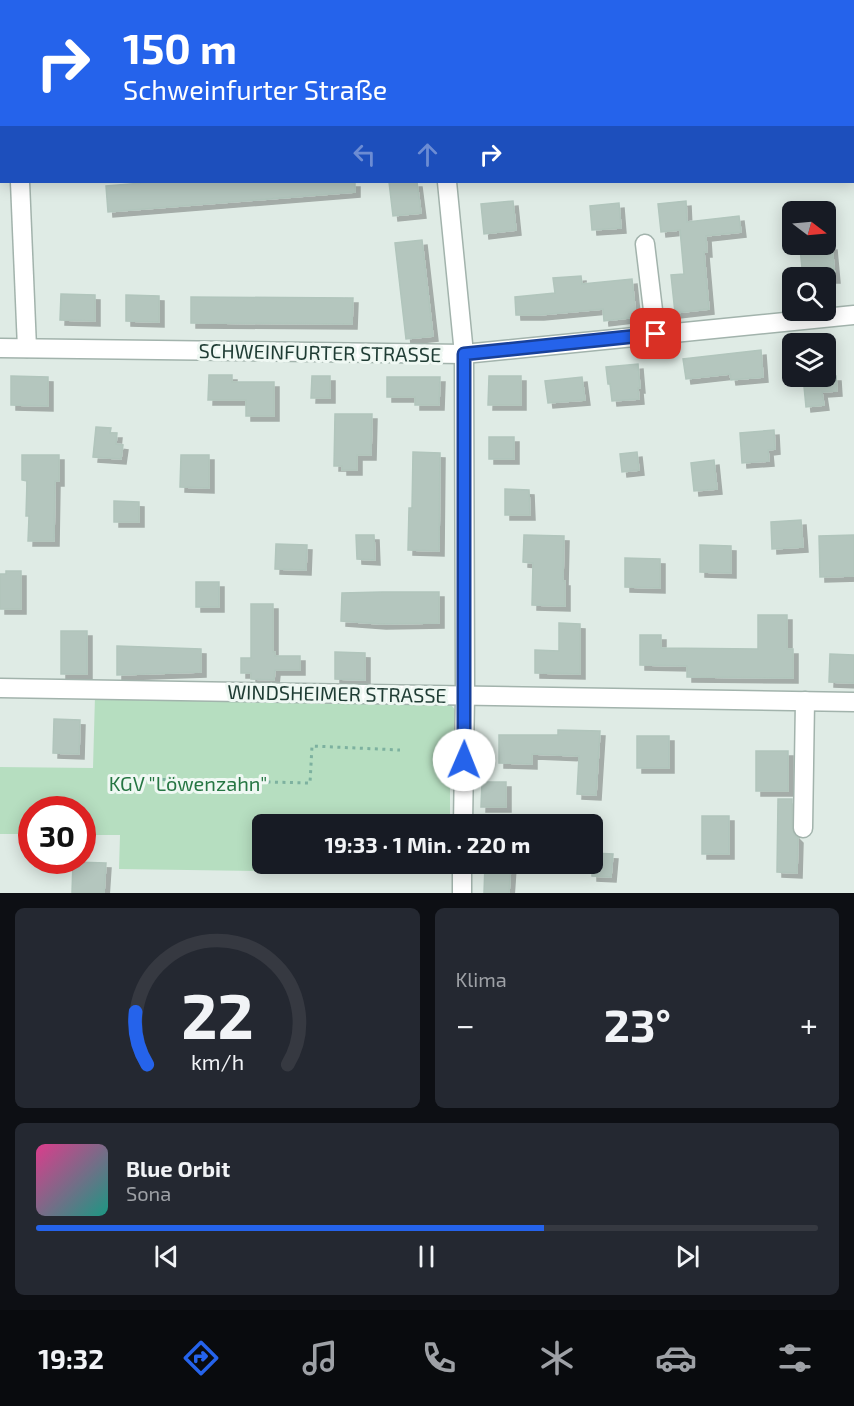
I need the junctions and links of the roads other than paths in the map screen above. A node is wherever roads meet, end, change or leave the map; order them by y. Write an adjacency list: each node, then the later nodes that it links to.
1 (20, 183): 7 (street)
2 (447, 183): 8 (street)
3 (645, 244): 5 (street)
4 (854, 315): 5 (street, SCHWEINFURTER STRASSE)
5 (656, 334): 8 (street, SCHWEINFURTER STRASSE)
6 (0, 348): 7 (street, SCHWEINFURTER STRASSE)
7 (27, 348): 8 (street, SCHWEINFURTER STRASSE)
8 (464, 354): 10 (street)
9 (0, 688): 10 (street, WINDSHEIMER STRASSE)
10 (465, 696): 11 (street, WINDSHEIMER STRASSE); 13 (street)
11 (805, 701): 12 (street, WINDSHEIMER STRASSE); 14 (street)
12 (854, 702)
13 (463, 814)
14 (803, 828)
15 (462, 874): 16 (street)
16 (462, 893)

